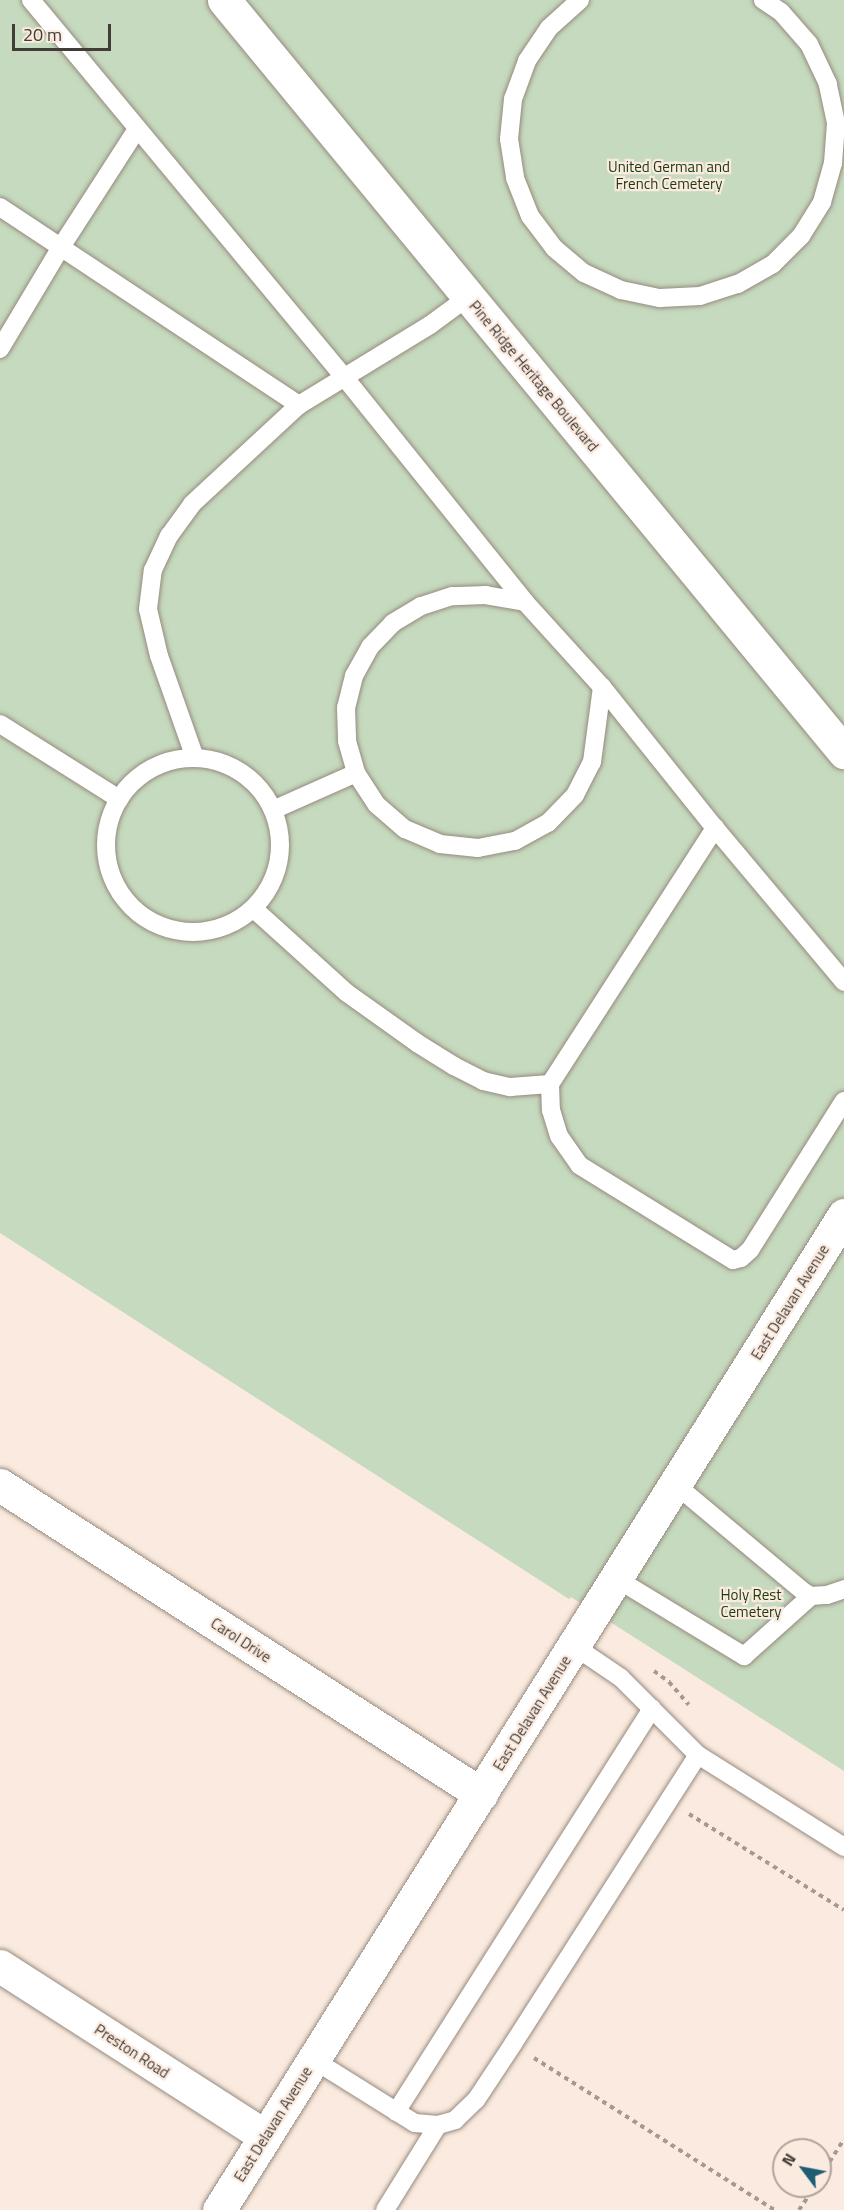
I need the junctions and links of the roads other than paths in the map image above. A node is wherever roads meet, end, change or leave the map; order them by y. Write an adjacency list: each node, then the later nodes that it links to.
1 (31, 0): 6 (lane)
2 (224, 0): 9 (street, Pine Ridge Heritage Boulevard)
3 (579, 0): 5 (lane)
4 (763, 0): 5 (lane)
5 (836, 82)
6 (137, 129): 8 (lane); 11 (lane)
7 (0, 207): 8 (lane)
8 (61, 247): 10 (lane); 12 (lane)
9 (468, 297): 11 (lane); 16 (street, Pine Ridge Heritage Boulevard)
10 (0, 349)
11 (345, 378): 12 (lane); 13 (lane)
12 (299, 405): 17 (lane)
13 (525, 602): 14 (lane); 18 (lane)
14 (602, 687): 18 (lane); 21 (lane)
15 (0, 724): 19 (lane)
16 (844, 752)
17 (195, 758): 19 (lane); 20 (lane)
18 (356, 773): 20 (lane)
19 (119, 799): 22 (lane)
20 (273, 810): 22 (lane)
21 (715, 828): 23 (lane); 24 (lane)
22 (254, 909): 24 (lane)
23 (844, 982)
24 (550, 1084): 25 (lane)
25 (844, 1101)
26 (844, 1215): 28 (street, East Delavan Avenue)
27 (0, 1485): 35 (street, Carol Drive)
28 (676, 1485): 29 (street, East Delavan Avenue); 31 (lane)
29 (617, 1579): 31 (lane); 32 (street, East Delavan Avenue)
30 (844, 1588): 31 (lane)
31 (811, 1596)
32 (574, 1646): 33 (lane); 35 (street, East Delavan Avenue)
33 (652, 1708): 34 (lane); 39 (lane)
34 (699, 1755): 36 (lane); 40 (lane)
35 (481, 1794): 38 (street, East Delavan Avenue)
36 (844, 1847)
37 (0, 1966): 41 (street, Preston Road)
38 (314, 2060): 39 (lane); 41 (street, East Delavan Avenue)
39 (396, 2112): 40 (lane)
40 (438, 2125): 43 (lane)
41 (265, 2136): 42 (street, East Delavan Avenue)
42 (219, 2210)
43 (384, 2210)

